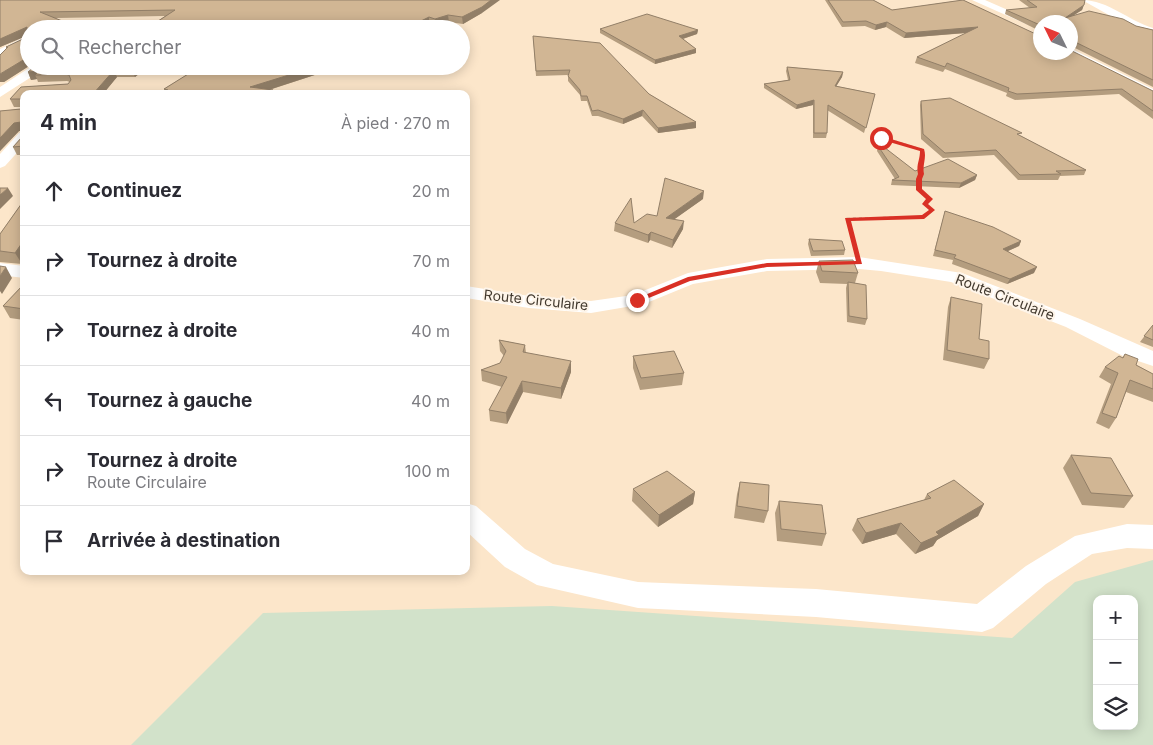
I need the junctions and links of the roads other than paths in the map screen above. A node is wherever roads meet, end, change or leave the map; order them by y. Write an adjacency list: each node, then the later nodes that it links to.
1 (977, 0): 4 (street)
2 (1087, 0): 5 (street)
3 (965, 1): 6 (street)
4 (1030, 22)
5 (1153, 31)
6 (1033, 33)
7 (20, 43): 8 (street)
8 (0, 53)
9 (1078, 55): 15 (street)
10 (27, 75): 14 (street)
11 (78, 75): 12 (street)
12 (73, 80)
13 (32, 88): 14 (street)
14 (2, 91)
15 (1153, 94)
16 (20, 140): 17 (street)
17 (0, 163)
18 (0, 269): 19 (street)
19 (20, 272)
20 (470, 293): 21 (street, Route Circulaire)
21 (1153, 359)
22 (470, 518): 23 (street)
23 (1153, 537)

